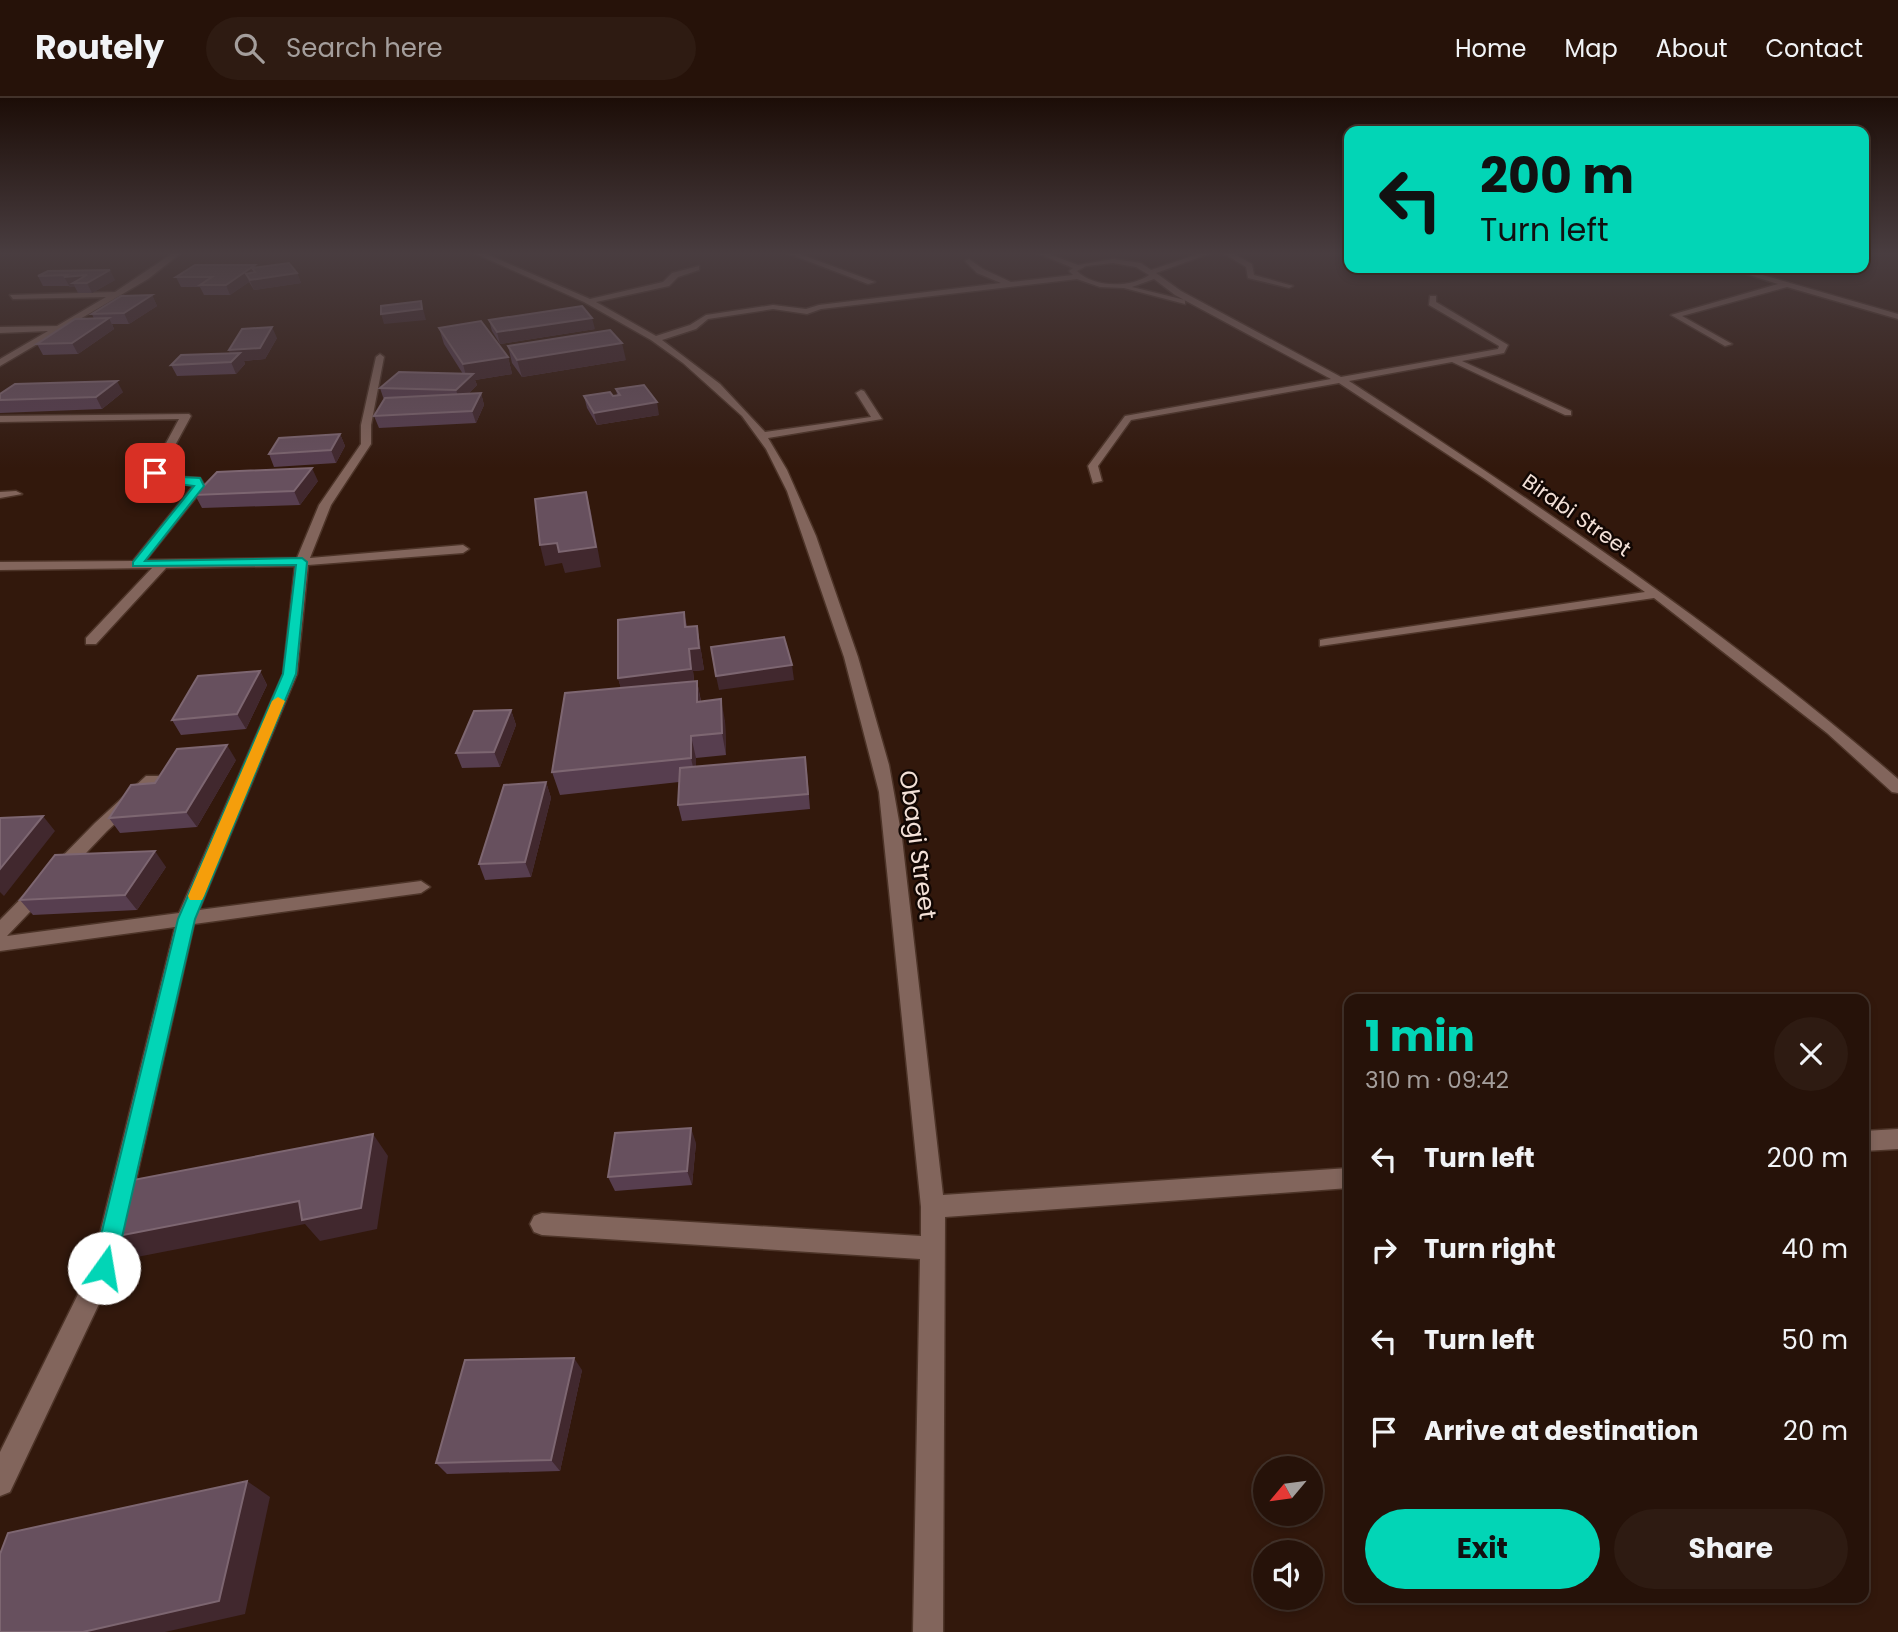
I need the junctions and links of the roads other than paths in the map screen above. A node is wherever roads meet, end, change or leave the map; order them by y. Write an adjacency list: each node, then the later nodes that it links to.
1 (66, 325): 7 (street)
2 (631, 325): 9 (street, Obagi Street)
3 (695, 325): 9 (street)
4 (1236, 325): 14 (street, Birabi Street)
5 (1469, 325): 12 (street)
6 (1693, 325): 10 (street)
7 (60, 328): 8 (street); 13 (street)
8 (0, 330)
9 (656, 339): 18 (street, Obagi Street)
10 (1728, 344)
11 (380, 357): 23 (street)
12 (1454, 360): 14 (street); 16 (street)
13 (0, 363)
14 (1344, 382): 19 (street); 27 (street, Birabi Street)
15 (861, 393): 18 (street)
16 (1568, 413)
17 (0, 419): 24 (street)
18 (761, 436): 39 (street, Obagi Street)
19 (1097, 481)
20 (16, 494): 21 (street)
21 (0, 495)
22 (463, 549): 23 (street)
23 (302, 562): 25 (street); 33 (street)
24 (137, 564): 25 (street); 26 (street)
25 (162, 564): 28 (street)
26 (0, 566)
27 (1657, 594): 29 (street); 31 (street, Birabi Street)
28 (91, 641)
29 (1325, 643)
30 (152, 780): 34 (street)
31 (1898, 788)
32 (421, 887): 33 (street)
33 (186, 919): 35 (street); 42 (street)
34 (0, 932)
35 (0, 944)
36 (1898, 1139): 37 (street)
37 (1869, 1141)
38 (1344, 1178): 39 (street)
39 (933, 1207): 41 (street, Obagi Street)
40 (542, 1224): 41 (street)
41 (933, 1248): 43 (street, Obagi Street)
42 (0, 1482)
43 (928, 1632)

